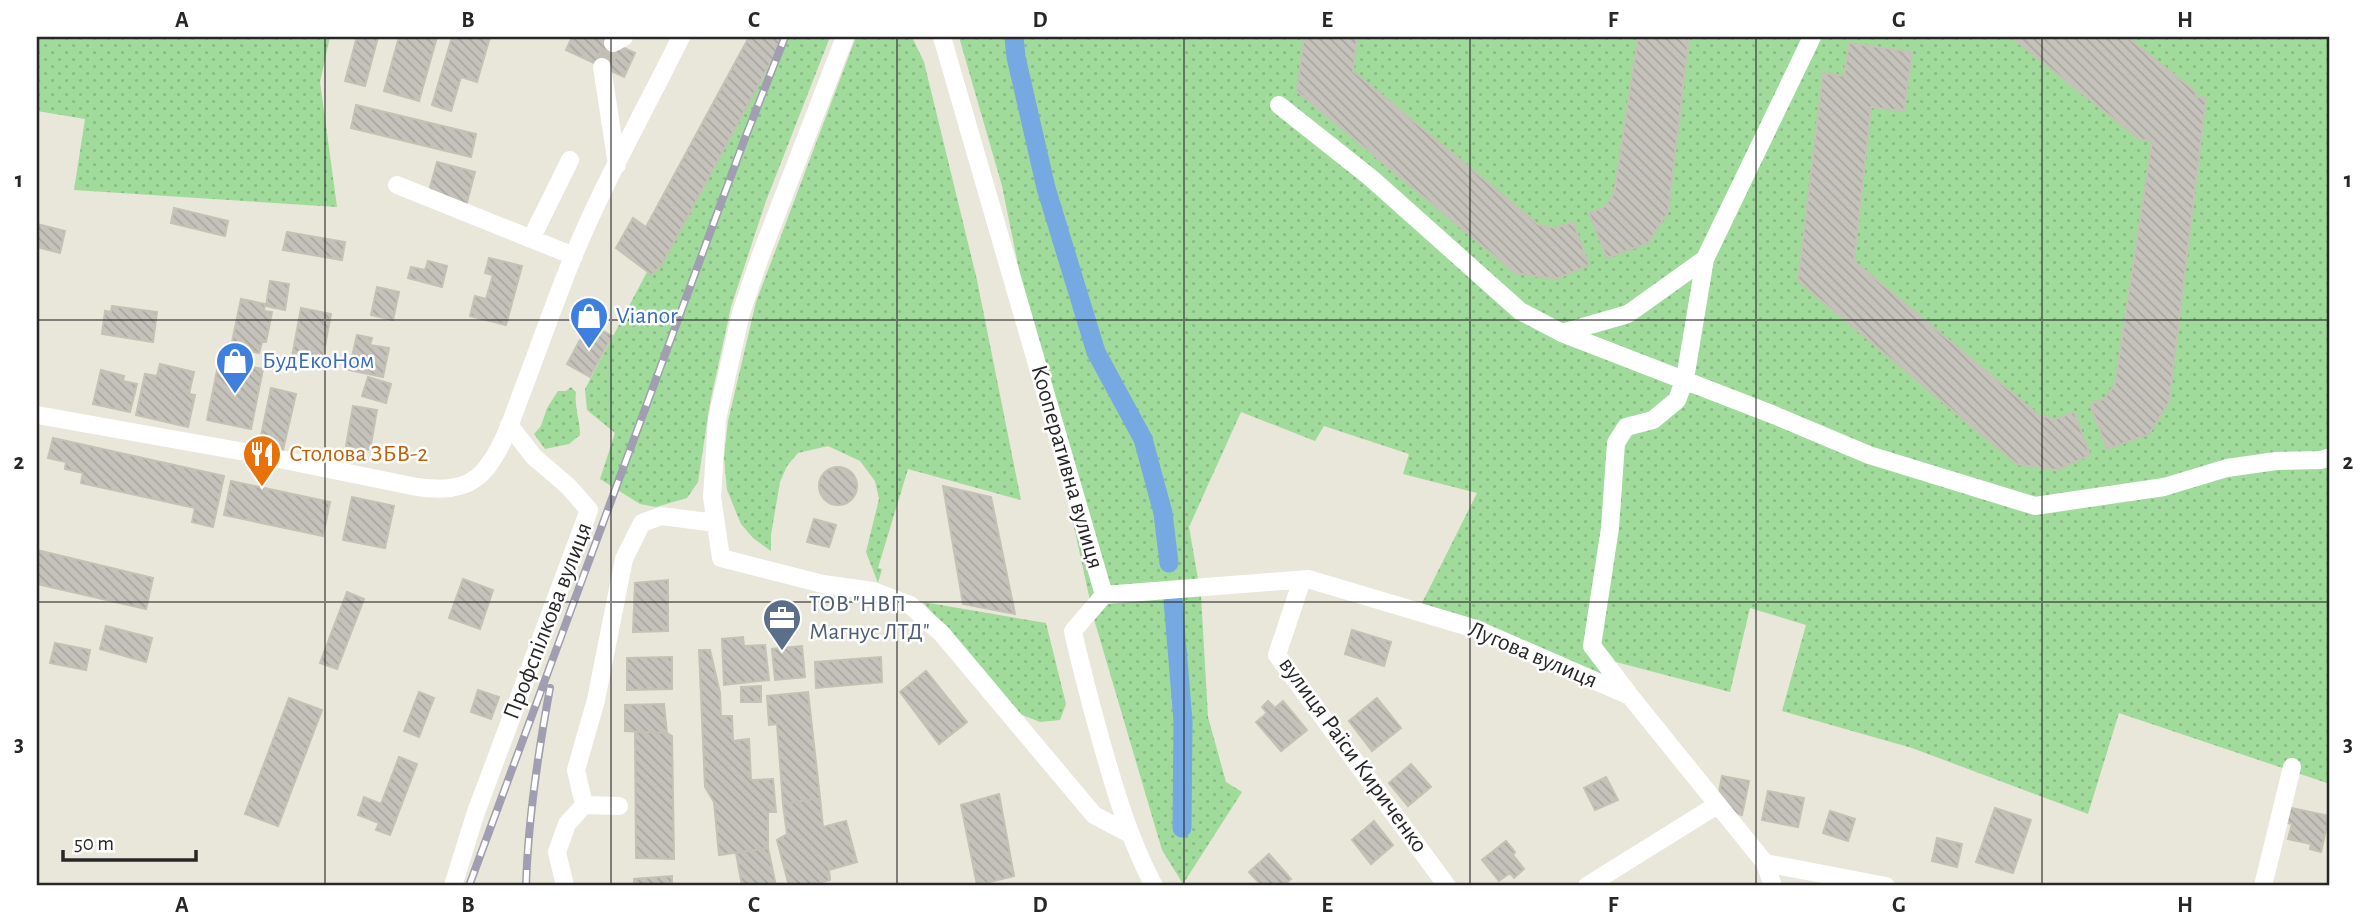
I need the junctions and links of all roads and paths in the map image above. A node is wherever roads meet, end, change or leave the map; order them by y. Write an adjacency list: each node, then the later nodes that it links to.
1 (681, 37): 8 (street)
2 (845, 37): 18 (street)
3 (942, 37): 20 (street, Кооперативна вулиця)
4 (1812, 37): 12 (street)
5 (602, 67): 8 (street)
6 (1279, 105): 13 (street)
7 (570, 160): 10 (street)
8 (617, 166): 11 (street)
9 (397, 185): 10 (street)
10 (531, 239): 11 (street)
11 (573, 256): 16 (street)
12 (1705, 259): 13 (street); 14 (street)
13 (1562, 333): 14 (street)
14 (1685, 379): 17 (street); 21 (street)
15 (37, 415): 16 (street)
16 (509, 425): 30 (street, Профспілкова вулиця)
17 (2330, 457)
18 (716, 523): 23 (street); 26 (street)
19 (1302, 580): 20 (street, Лугова вулиця); 21 (street, Лугова вулиця); 34 (street, вулиця Раїси Кириченко)
20 (1104, 595): 26 (street, Кооперативна вулиця)
21 (1630, 696): 24 (street, Лугова вулиця)
22 (2292, 766): 38 (street)
23 (584, 805): 25 (street); 31 (street)
24 (1717, 805): 28 (street, Лугова вулиця); 35 (street)
25 (619, 806)
26 (1130, 834): 27 (street, Кооперативна вулиця)
27 (1141, 861): 32 (street); 33 (street, Кооперативна вулиця)
28 (1765, 863): 29 (street); 36 (street)
29 (1851, 882): 37 (street)
30 (453, 886)
31 (565, 886)
32 (1142, 886)
33 (1154, 886)
34 (1447, 886)
35 (1587, 886)
36 (1773, 886)
37 (1886, 886)
38 (2263, 886)

